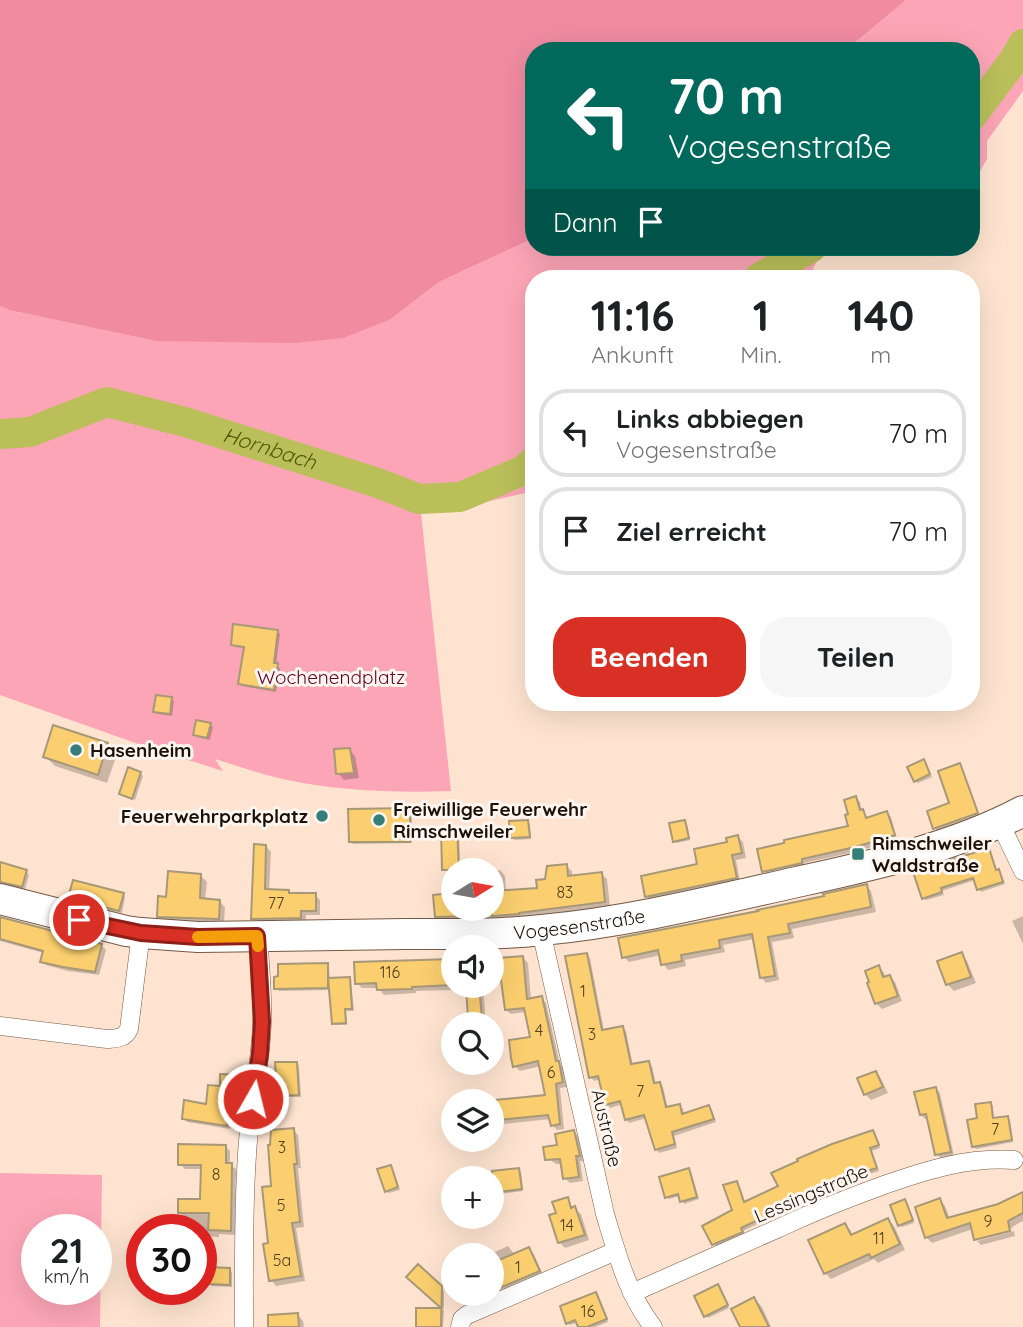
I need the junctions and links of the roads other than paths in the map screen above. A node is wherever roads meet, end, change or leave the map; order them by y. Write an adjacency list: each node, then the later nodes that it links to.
1 (1011, 817): 2 (street); 4 (main road, Vogesenstraße)
2 (1023, 871)
3 (0, 899): 5 (main road, Vogesenstraße)
4 (541, 930): 6 (main road, Vogesenstraße); 9 (street, Austraße)
5 (141, 933): 6 (main road, Vogesenstraße); 7 (street)
6 (257, 936): 11 (street)
7 (0, 1027)
8 (1014, 1160): 10 (street, Lessingstraße)
9 (616, 1251): 10 (street, Austraße); 12 (street)
10 (632, 1293): 13 (street, Austraße)
11 (244, 1327)
12 (460, 1327)
13 (653, 1327)

